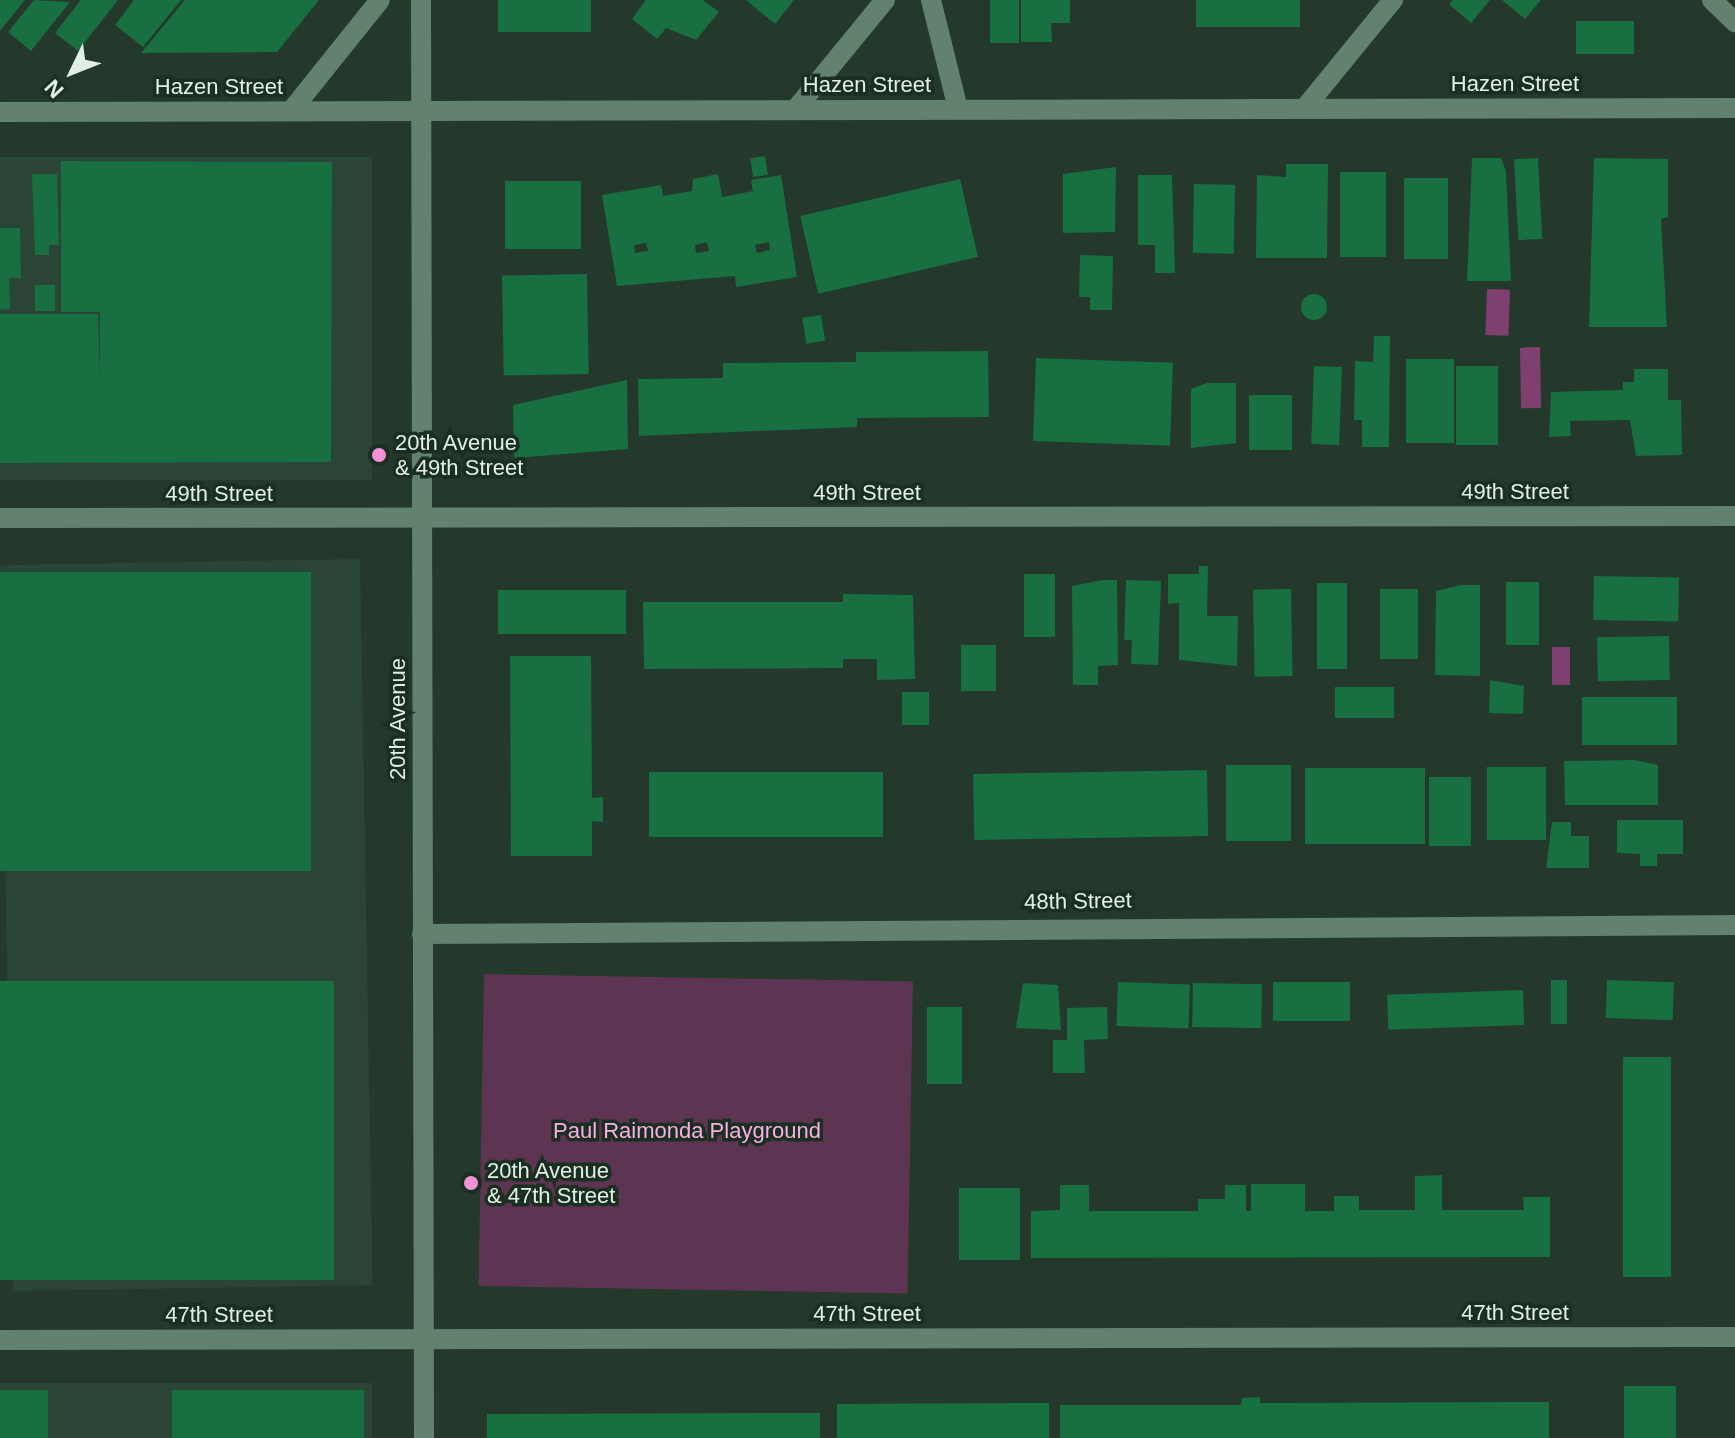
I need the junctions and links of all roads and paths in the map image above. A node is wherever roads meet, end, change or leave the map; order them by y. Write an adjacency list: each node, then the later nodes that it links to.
1 (380, 0): 13 (street)
2 (421, 0): 11 (street, 20th Avenue)
3 (885, 0): 12 (street)
4 (931, 0): 9 (street)
5 (1393, 0): 10 (street)
6 (1712, 0): 7 (street)
7 (1735, 22)
8 (1735, 108): 10 (street, Hazen Street)
9 (958, 109): 10 (street, Hazen Street); 12 (street, Hazen Street)
10 (1304, 109)
11 (421, 110): 12 (street, Hazen Street); 13 (street, Hazen Street); 17 (street, 20th Avenue)
12 (795, 110)
13 (291, 111): 14 (street, Hazen Street)
14 (0, 112)
15 (1735, 516): 17 (street, 49th Street)
16 (0, 518): 17 (street, 49th Street)
17 (422, 518): 19 (street, 20th Avenue)
18 (1735, 925): 19 (street, 48th Street)
19 (422, 934): 21 (street, 20th Avenue)
20 (1735, 1337): 21 (street, 47th Street)
21 (424, 1339): 22 (street, 47th Street); 23 (street, 20th Avenue)
22 (0, 1340)
23 (424, 1438)

